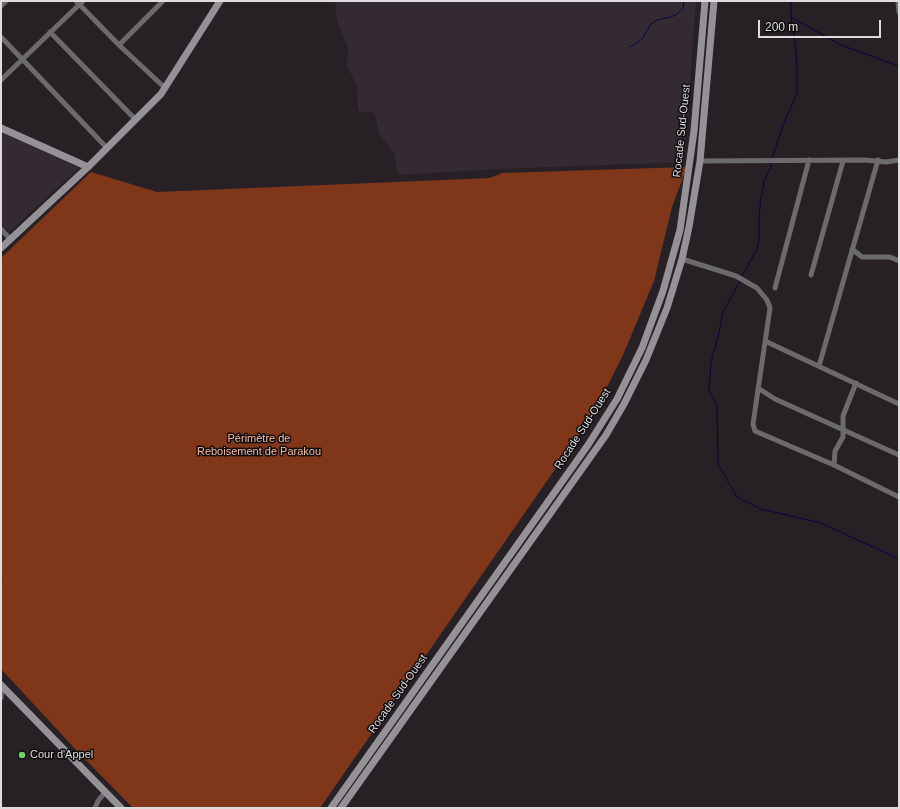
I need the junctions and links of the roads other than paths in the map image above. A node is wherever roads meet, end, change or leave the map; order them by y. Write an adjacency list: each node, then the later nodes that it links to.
1 (6, 1): 8 (street)
2 (162, 1): 12 (street)
3 (220, 1): 15 (main road)
4 (705, 1): 47 (main road, Rocade Sud-Ouest)
5 (714, 1): 22 (main road, Rocade Sud-Ouest)
6 (898, 1): 9 (street)
7 (80, 2): 10 (street); 12 (street)
8 (1, 6)
9 (899, 12)
10 (50, 32): 13 (street); 16 (street)
11 (1, 38): 13 (street)
12 (119, 45): 15 (street)
13 (22, 59): 14 (street); 18 (street)
14 (1, 80)
15 (165, 88): 16 (main road)
16 (135, 119): 18 (main road)
17 (1, 128): 24 (main road)
18 (106, 147): 24 (main road)
19 (809, 160): 22 (street); 23 (street); 32 (street)
20 (878, 160): 21 (street); 23 (street); 28 (street)
21 (899, 160)
22 (700, 161): 29 (main road, Rocade Sud-Ouest)
23 (843, 161): 31 (street)
24 (88, 167): 26 (main road)
25 (1, 229): 26 (street)
26 (10, 239): 27 (main road)
27 (1, 248)
28 (852, 249): 30 (street); 34 (street)
29 (682, 259): 33 (street); 48 (main road, Rocade Sud-Ouest)
30 (899, 261)
31 (811, 275)
32 (775, 288)
33 (765, 341): 34 (street); 36 (street)
34 (819, 366): 35 (street)
35 (856, 383): 37 (street); 38 (street)
36 (758, 388): 38 (street); 40 (street)
37 (899, 404)
38 (843, 429): 39 (street); 40 (street)
39 (899, 455)
40 (834, 465): 41 (street)
41 (899, 497)
42 (2, 686): 43 (street); 44 (main road)
43 (1, 698)
44 (105, 792): 45 (street); 46 (main road)
45 (95, 808)
46 (121, 808)
47 (331, 808)
48 (341, 808)

